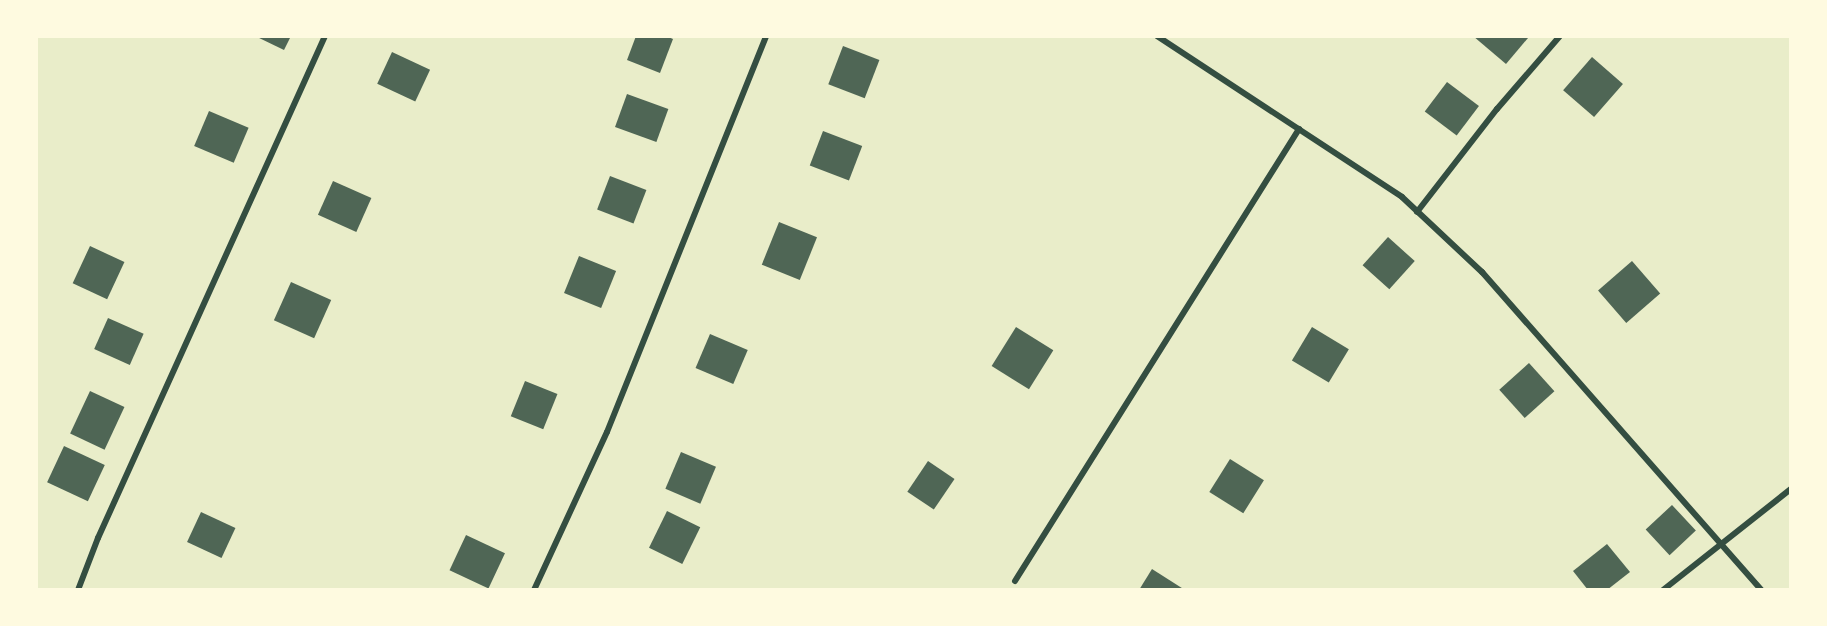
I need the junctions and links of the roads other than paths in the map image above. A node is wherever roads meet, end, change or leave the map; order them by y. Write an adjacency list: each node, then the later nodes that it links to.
1 (325, 36): 10 (street)
2 (766, 36): 11 (street)
3 (1157, 36): 5 (street)
4 (1560, 36): 6 (street)
5 (1299, 129): 6 (street); 9 (street)
6 (1418, 212): 8 (street)
7 (1791, 489): 8 (street)
8 (1720, 544): 12 (street); 13 (street)
9 (1016, 581)
10 (78, 590)
11 (534, 590)
12 (1663, 590)
13 (1761, 590)

